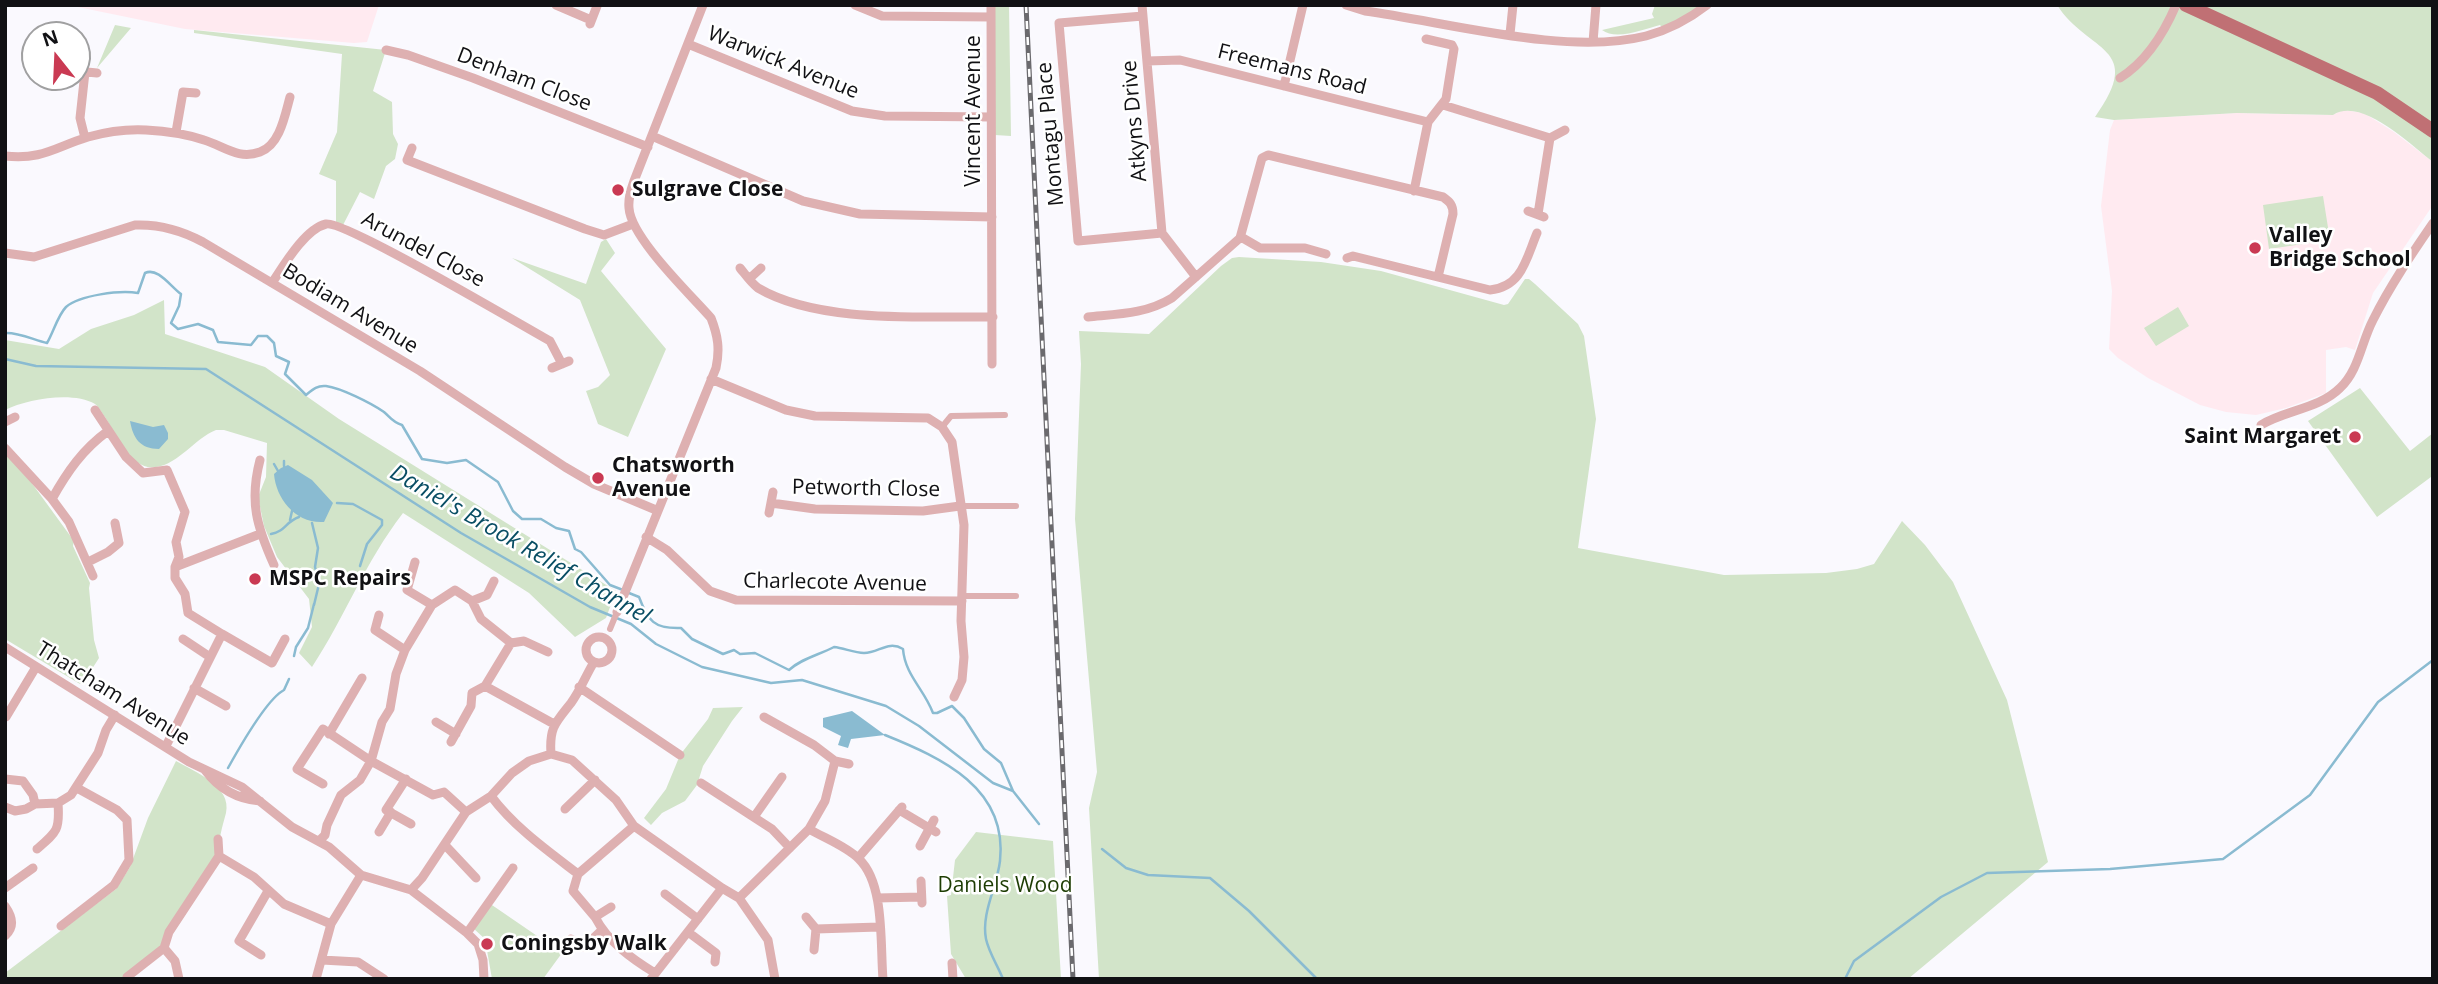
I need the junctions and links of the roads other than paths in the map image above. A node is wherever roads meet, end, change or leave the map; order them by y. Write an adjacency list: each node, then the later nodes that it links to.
1 (556, 5): 12 (street)
2 (704, 5): 19 (street)
3 (991, 5): 15 (street, Vincent Avenue)
4 (1143, 5): 14 (street, Atkyns Drive)
5 (1303, 5): 25 (street)
6 (1346, 5): 16 (street)
7 (1513, 5): 16 (street)
8 (1596, 5): 18 (street)
9 (1707, 5): 18 (street)
10 (2176, 5): 24 (street)
11 (2186, 5): 33 (main road)
12 (597, 6)
13 (859, 6): 15 (street)
14 (1143, 16): 21 (street, Atkyns Drive); 46 (street, Montagu Place)
15 (991, 17): 30 (street, Vincent Avenue)
16 (1510, 34): 18 (street)
17 (1426, 39): 29 (street)
18 (1593, 42)
19 (688, 44): 30 (street, Warwick Avenue); 35 (street)
20 (386, 50): 38 (street, Denham Close)
21 (1147, 61): 25 (street, Freemans Road); 46 (street, Atkyns Drive)
22 (91, 73): 23 (street)
23 (97, 74)
24 (2120, 78)
25 (1284, 86): 31 (street, Freemans Road)
26 (81, 91): 36 (street)
27 (196, 93): 34 (street)
28 (290, 97): 34 (street)
29 (1443, 106): 31 (street); 37 (street)
30 (991, 117): 43 (street, Vincent Avenue)
31 (1428, 122): 41 (street)
32 (1565, 130): 37 (street)
33 (2433, 131)
34 (176, 132): 36 (street)
35 (652, 136): 38 (street); 43 (street)
36 (85, 138): 40 (street)
37 (1550, 138): 42 (street)
38 (648, 147): 45 (street)
39 (412, 148): 45 (street)
40 (5, 156)
41 (1414, 191): 48 (street); 55 (street)
42 (1537, 214)
43 (992, 217): 58 (street, Vincent Avenue)
44 (2433, 223): 67 (street)
45 (633, 224): 62 (street)
46 (1163, 233): 54 (street)
47 (1537, 233): 55 (street)
48 (1241, 237): 50 (street); 54 (street)
49 (5, 253): 57 (street, Bodiam Avenue)
50 (1326, 254)
51 (1347, 258): 55 (street)
52 (740, 268): 56 (street)
53 (761, 268): 56 (street)
54 (1196, 277): 59 (street)
55 (1437, 277)
56 (749, 279): 58 (street)
57 (272, 283): 61 (street, Arundel Close); 76 (street, Bodiam Avenue)
58 (993, 317): 60 (street, Vincent Avenue)
59 (1088, 317)
60 (992, 364)
61 (552, 368)
62 (711, 379): 68 (street); 76 (street)
63 (95, 410): 69 (street)
64 (1005, 415): 68 (street)
65 (15, 417): 66 (street)
66 (5, 422)
67 (2261, 425)
68 (942, 427): 74 (street)
69 (108, 431): 73 (street); 83 (street)
70 (5, 448): 73 (street)
71 (260, 460): 78 (street)
72 (773, 492): 74 (street, Petworth Close)
73 (52, 499): 80 (street)
74 (960, 506): 75 (street); 87 (street)
75 (1016, 506)
76 (656, 510): 79 (street)
77 (115, 523): 80 (street)
78 (260, 534): 82 (street); 83 (street)
79 (646, 537): 87 (street, Charlecote Avenue); 91 (street)
80 (88, 562): 84 (street)
81 (415, 562): 89 (street)
82 (274, 565)
83 (175, 567): 92 (street)
84 (93, 576)
85 (494, 581): 88 (street)
86 (1016, 596): 87 (street)
87 (962, 599): 106 (street)
88 (472, 601): 89 (street); 95 (street)
89 (432, 605): 97 (street)
90 (379, 615): 97 (street)
91 (611, 625): 100 (street); 100 (street)
92 (222, 634): 94 (street); 99 (street)
93 (183, 639): 99 (street)
94 (285, 639)
95 (511, 643): 98 (street); 103 (street)
96 (5, 647): 101 (street, Thatcham Avenue)
97 (405, 650): 117 (street)
98 (548, 652)
99 (210, 657): 105 (street)
100 (594, 662): 104 (street)
101 (37, 667): 108 (street, Thatcham Avenue); 109 (street)
102 (362, 678): 113 (street)
103 (485, 686): 111 (street); 112 (street)
104 (579, 687): 112 (street); 116 (street)
105 (194, 688): 107 (street); 114 (street)
106 (954, 697)
107 (226, 706)
108 (115, 715): 114 (street, Thatcham Avenue); 126 (street)
109 (6, 717)
110 (764, 717): 118 (street)
111 (436, 722)
112 (554, 724): 115 (street)
113 (329, 734): 117 (street); 125 (street)
114 (166, 746): 140 (street, Thatcham Avenue)
115 (551, 754): 123 (street); 127 (street)
116 (680, 755)
117 (371, 761): 122 (street); 140 (street)
118 (835, 761): 119 (street); 137 (street)
119 (849, 764)
120 (782, 777): 134 (street)
121 (5, 779): 129 (street)
122 (406, 779): 132 (street); 133 (street)
123 (595, 780): 131 (street); 136 (street)
124 (701, 783): 134 (street)
125 (323, 784)
126 (77, 788): 128 (street); 166 (street)
127 (491, 796): 133 (street); 150 (street)
128 (58, 803): 129 (street); 144 (street)
129 (35, 804): 130 (street)
130 (5, 807)
131 (565, 809)
132 (391, 812): 135 (street); 138 (street)
133 (466, 812): 141 (street)
134 (754, 817): 143 (street)
135 (411, 824)
136 (634, 826): 150 (street); 154 (street)
137 (809, 829): 143 (street); 146 (street)
138 (379, 832)
139 (218, 839): 145 (street)
140 (319, 841): 151 (street, Thatcham Avenue)
141 (445, 845): 149 (street); 155 (street)
142 (920, 846): 146 (street)
143 (790, 848): 158 (street)
144 (37, 849)
145 (219, 856): 156 (street); 174 (street)
146 (858, 858): 159 (street)
147 (33, 868): 153 (street)
148 (513, 868): 171 (street)
149 (476, 873)
150 (578, 874): 162 (street)
151 (361, 875): 155 (street, Thatcham Avenue); 165 (street)
152 (921, 881): 159 (street)
153 (5, 888)
154 (722, 888): 158 (street); 164 (street)
155 (411, 890): 171 (street, Thatcham Avenue)
156 (268, 891): 165 (street); 176 (street)
157 (665, 894): 164 (street)
158 (739, 898): 186 (street)
159 (877, 898): 167 (street)
160 (5, 906): 172 (street)
161 (611, 907): 162 (street)
162 (595, 917): 169 (street)
163 (806, 917): 168 (street)
164 (698, 919): 170 (street)
165 (331, 924): 177 (street)
166 (61, 926)
167 (879, 927): 168 (street); 187 (street)
168 (816, 929): 175 (street)
169 (602, 930): 173 (street); 180 (street)
170 (688, 932): 178 (street); 180 (street)
171 (467, 933): 185 (street, Thatcham Avenue)
172 (5, 936)
173 (571, 939)
174 (164, 948): 181 (street); 182 (street)
175 (814, 950)
176 (261, 955)
177 (322, 960): 183 (street); 184 (street)
178 (715, 962)
179 (952, 962): 188 (street)
180 (653, 976)
181 (125, 978)
182 (179, 979)
183 (316, 979)
184 (384, 979)
185 (484, 979)
186 (775, 979)
187 (883, 979)
188 (953, 979)

